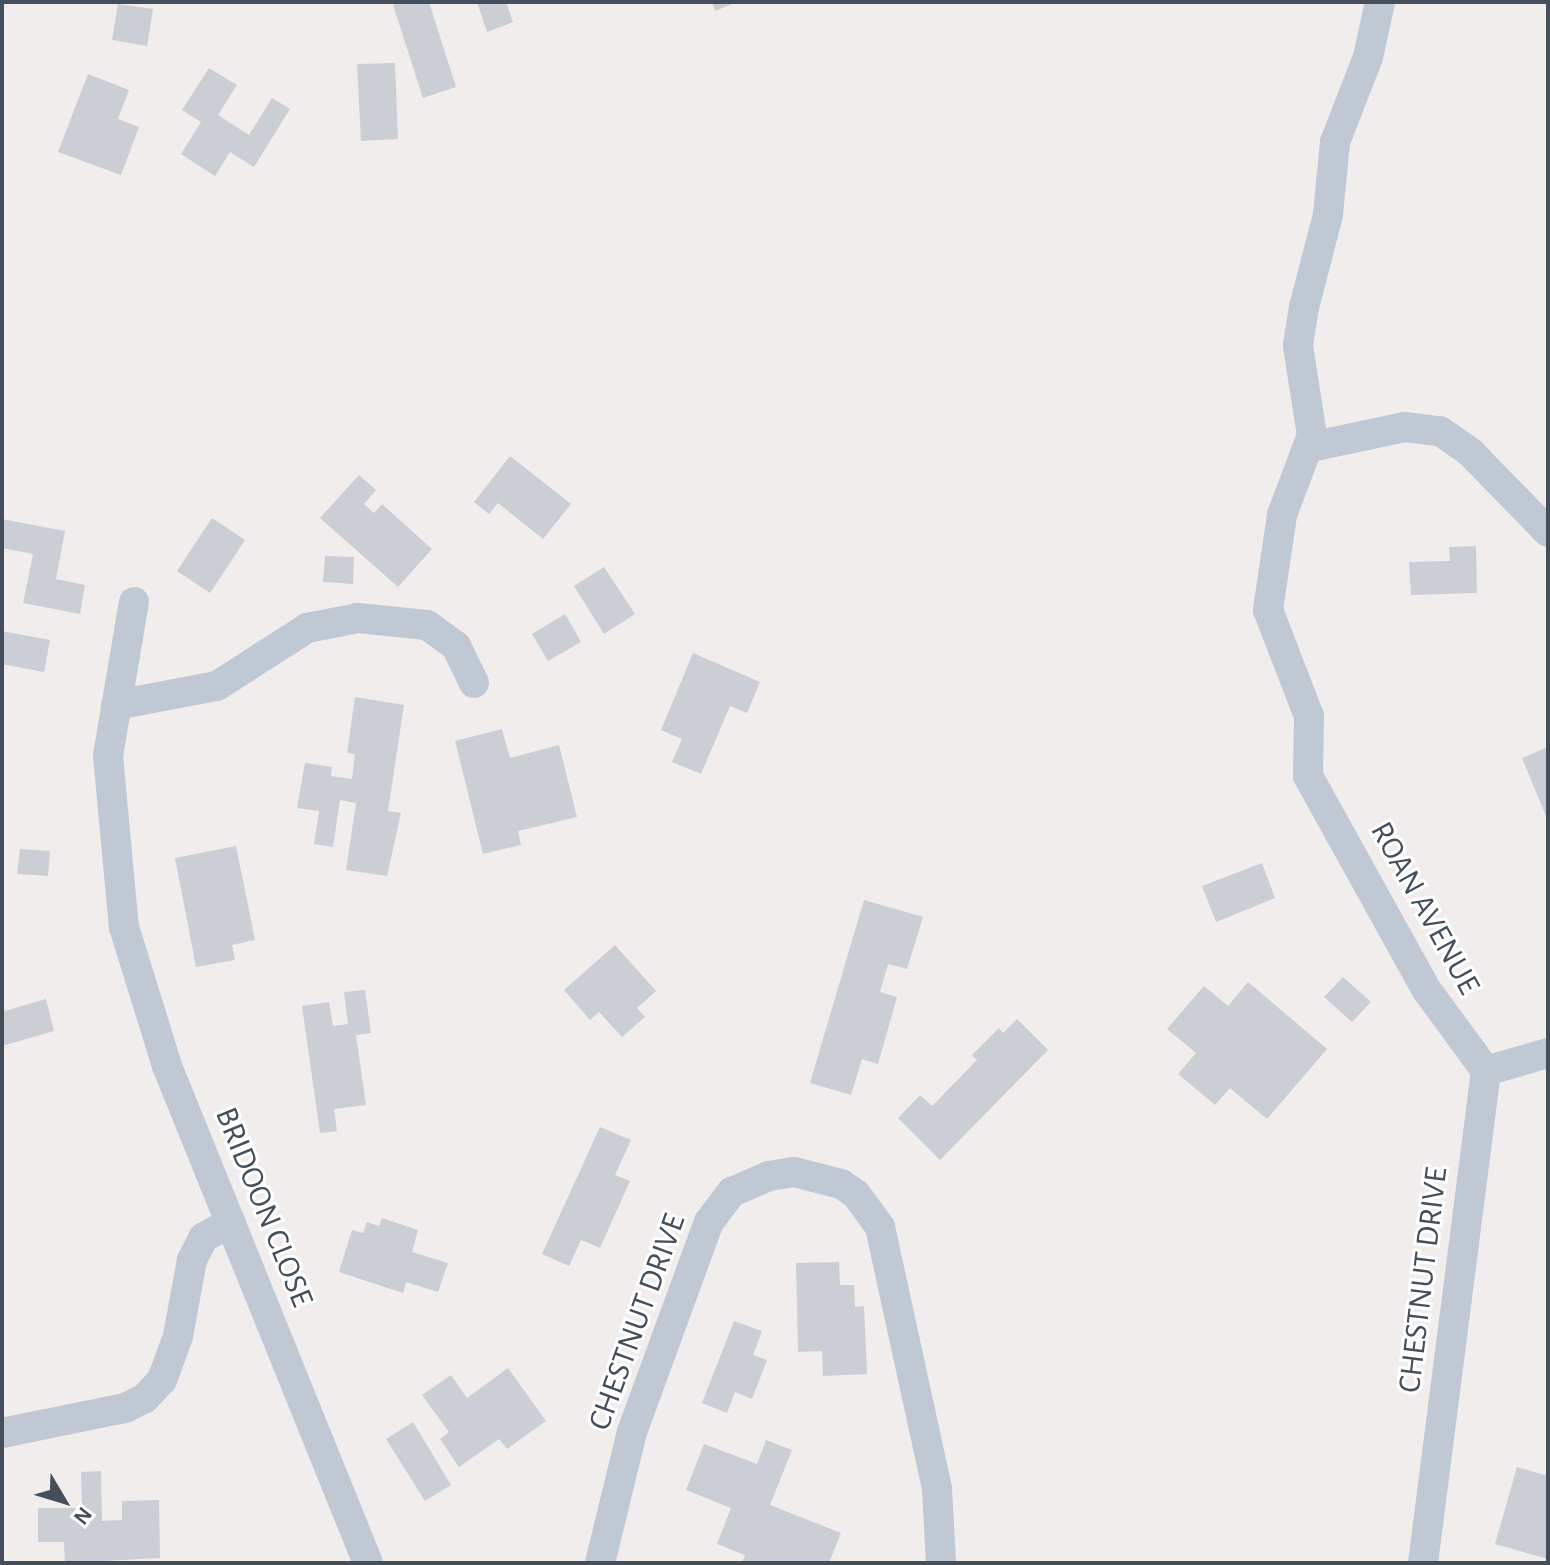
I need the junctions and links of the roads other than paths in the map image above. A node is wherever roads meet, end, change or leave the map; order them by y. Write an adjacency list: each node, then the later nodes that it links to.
1 (1380, 2): 2 (street)
2 (1310, 447): 3 (street); 8 (street, ROAN AVENUE)
3 (1548, 532)
4 (134, 602): 6 (street, BRIDOON CLOSE)
5 (474, 683): 6 (street)
6 (116, 705): 9 (street, BRIDOON CLOSE)
7 (1548, 1053): 8 (street)
8 (1486, 1071): 14 (street, CHESTNUT DRIVE)
9 (231, 1222): 10 (street); 11 (street, BRIDOON CLOSE)
10 (2, 1433)
11 (368, 1563)
12 (600, 1563): 13 (street, CHESTNUT DRIVE)
13 (941, 1563)
14 (1423, 1563)

